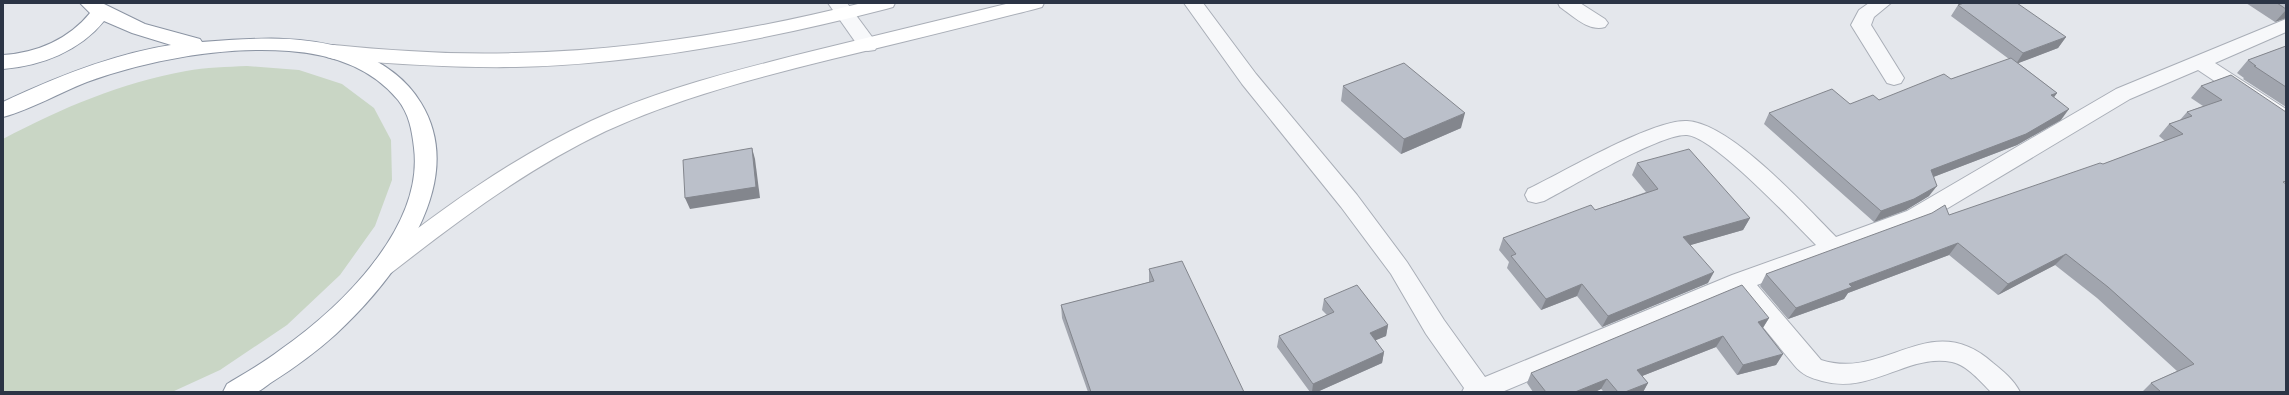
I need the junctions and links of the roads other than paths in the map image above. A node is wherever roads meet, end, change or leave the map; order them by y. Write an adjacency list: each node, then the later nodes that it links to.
1 (886, 3): 7 (main road)
2 (1035, 3): 10 (main road)
3 (1193, 3): 23 (street)
4 (1567, 3): 8 (street)
5 (1882, 3): 15 (street)
6 (95, 8): 11 (main road); 13 (main road)
7 (840, 9): 10 (street); 12 (main road)
8 (1598, 23)
9 (2286, 25): 14 (street)
10 (868, 45): 20 (main road)
11 (211, 48): 12 (main road); 16 (main road)
12 (334, 52): 20 (main road)
13 (3, 62)
14 (2200, 62): 17 (street); 19 (street)
15 (1894, 78)
16 (3, 110)
17 (2286, 119)
18 (1536, 195): 19 (street)
19 (1833, 248): 21 (street)
20 (383, 268): 22 (main road)
21 (1740, 282): 23 (street); 26 (street)
22 (291, 356): 24 (main road); 25 (main road)
23 (1478, 391)
24 (236, 392)
25 (265, 392)
26 (2007, 392)

